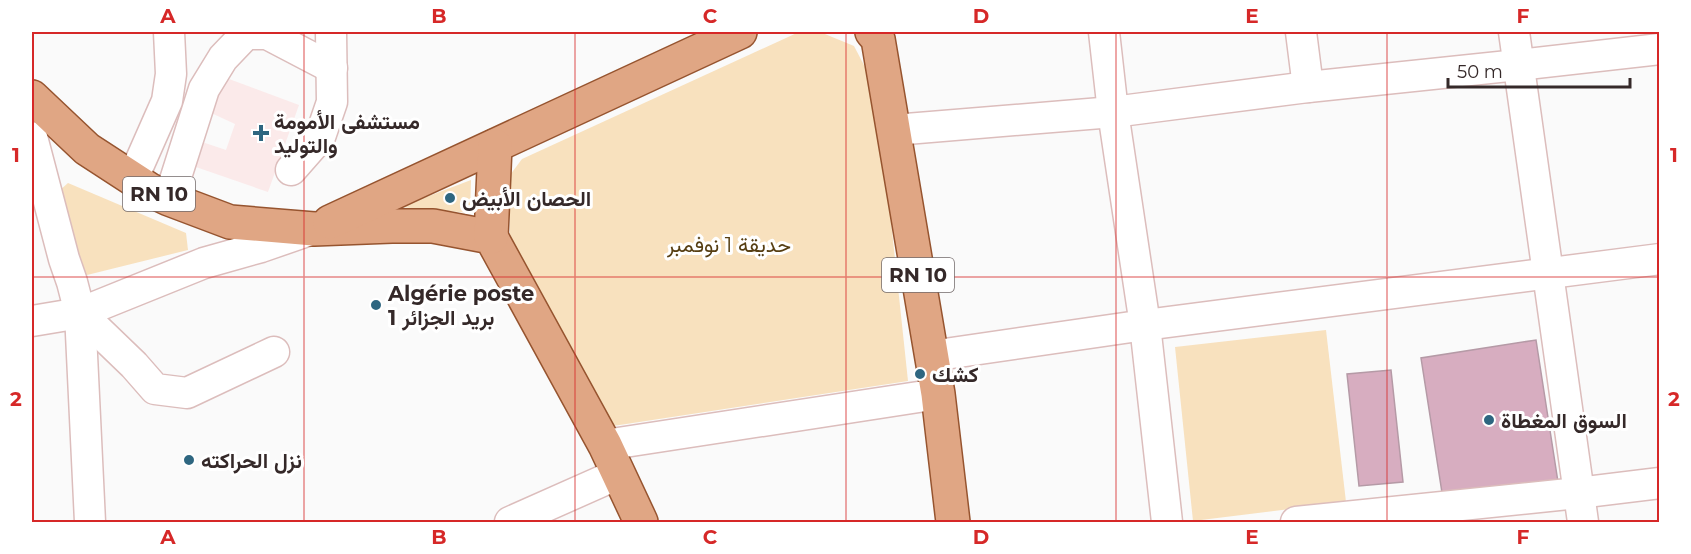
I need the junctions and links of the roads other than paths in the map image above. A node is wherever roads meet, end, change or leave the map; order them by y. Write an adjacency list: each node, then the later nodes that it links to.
1 (169, 32): 18 (street)
2 (331, 32): 10 (street)
3 (740, 32): 16 (main road, RN 10)
4 (1104, 32): 13 (street)
5 (1301, 32): 11 (street)
6 (1514, 32): 9 (street)
7 (876, 34): 14 (main road, RN 10)
8 (1659, 49): 9 (street)
9 (1518, 65): 11 (street); 23 (street)
10 (332, 68): 17 (street); 19 (street)
11 (1308, 87): 13 (street)
12 (32, 97): 18 (main road, RN 10)
13 (1113, 112): 14 (street); 26 (street)
14 (894, 130): 28 (main road, RN 10)
15 (32, 137): 24 (street)
16 (495, 146): 20 (main road, RN 10); 21 (main road)
17 (291, 170)
18 (133, 178): 19 (main road, RN 10)
19 (169, 199): 20 (main road, RN 10)
20 (314, 229): 21 (main road, RN 10); 24 (street)
21 (491, 237): 30 (main road)
22 (1659, 259): 23 (street)
23 (1548, 274): 26 (street); 33 (street)
24 (80, 313): 25 (street); 27 (street); 35 (street)
25 (32, 321)
26 (1145, 324): 28 (street); 39 (street)
27 (274, 352)
28 (931, 356): 29 (main road, RN 10)
29 (938, 394): 30 (street); 38 (main road, RN 10)
30 (605, 445): 31 (main road)
31 (618, 474): 36 (street); 37 (main road)
32 (1659, 483): 33 (street)
33 (1578, 493): 34 (street); 41 (street)
34 (1375, 518): 40 (street)
35 (90, 522)
36 (514, 522)
37 (640, 522)
38 (953, 522)
39 (1167, 522)
40 (1296, 522)
41 (1583, 522)

